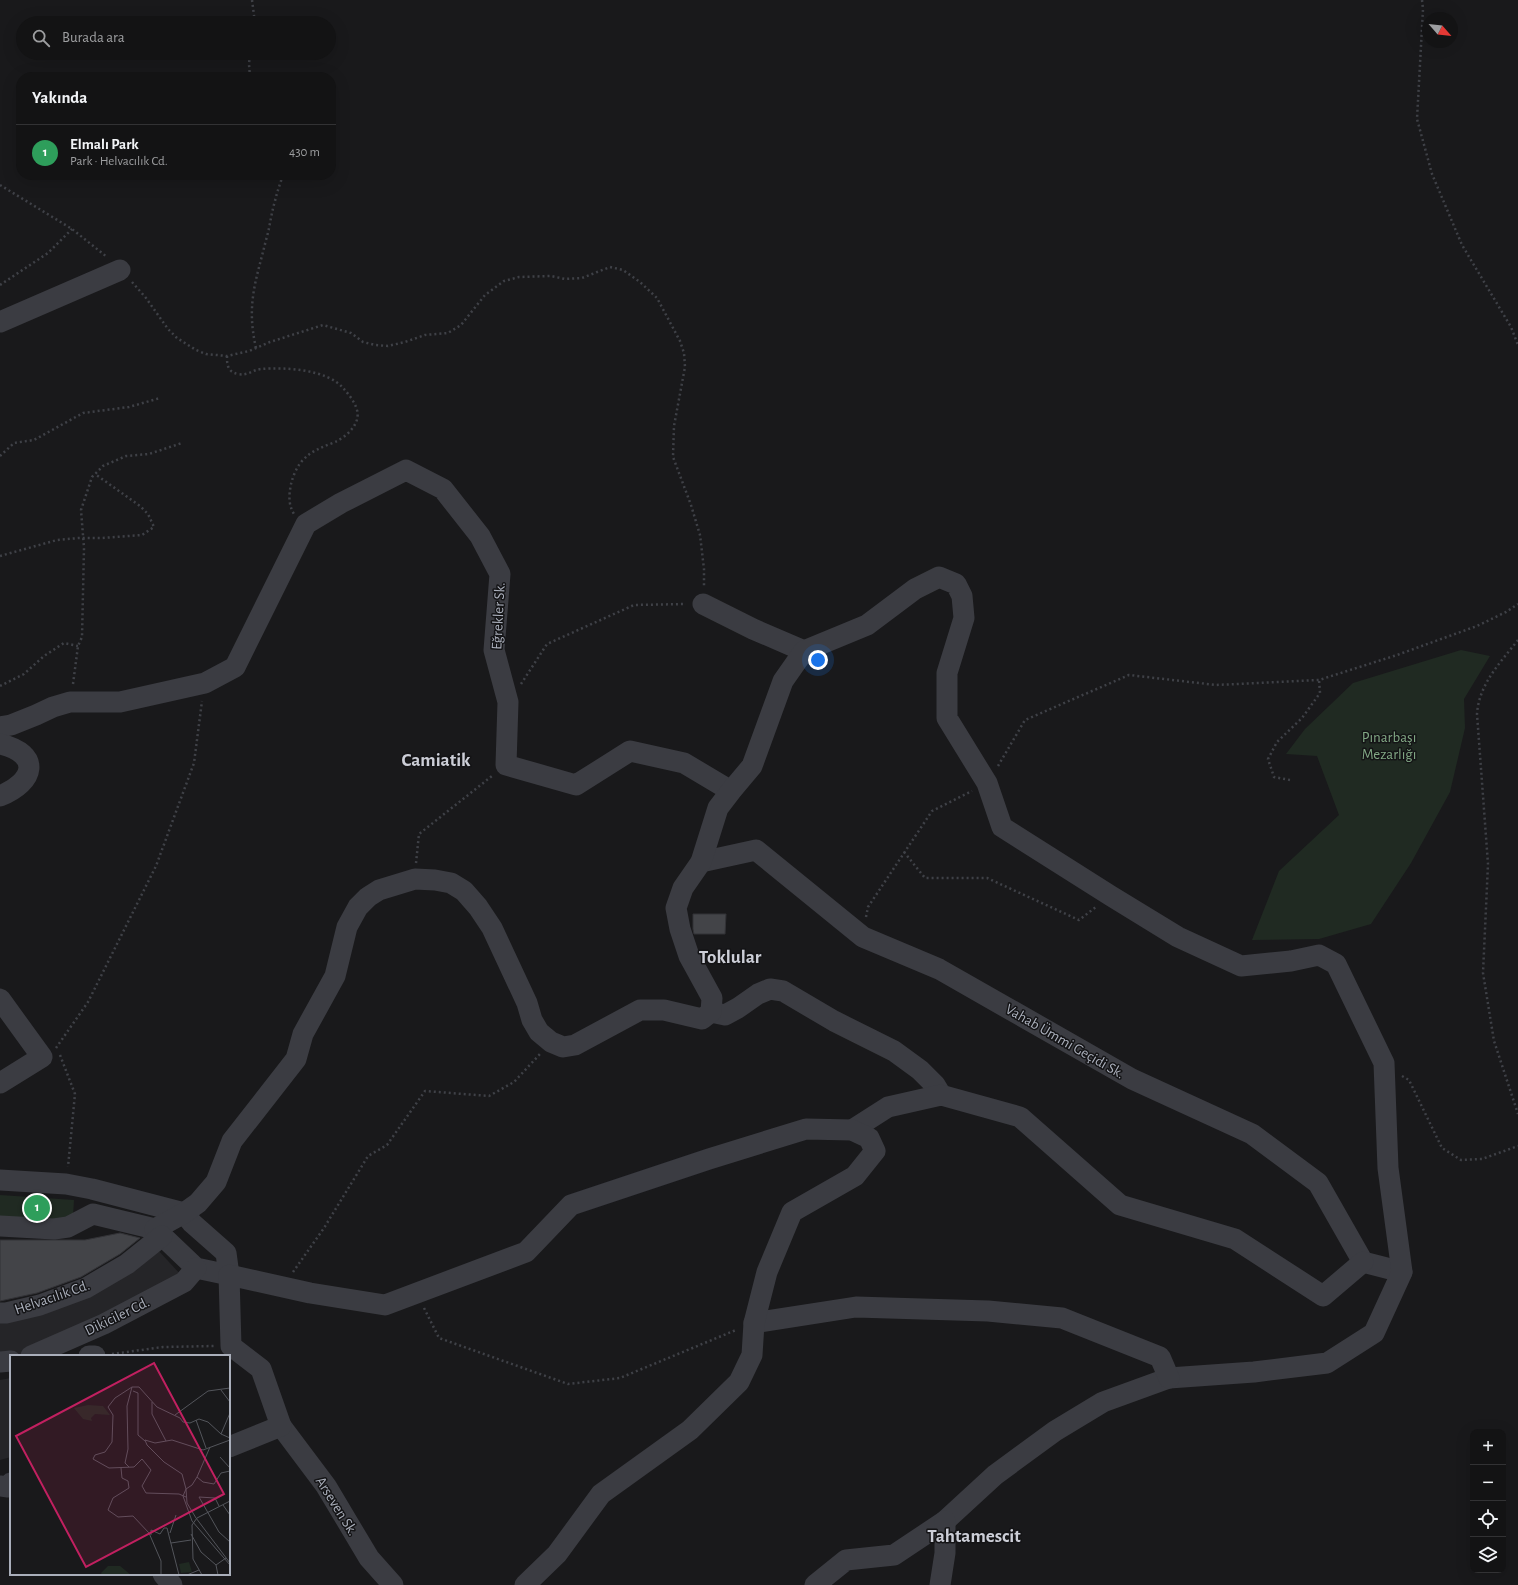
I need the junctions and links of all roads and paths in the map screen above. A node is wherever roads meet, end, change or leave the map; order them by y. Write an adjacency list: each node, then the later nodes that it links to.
1 (252, 0): 3 (path)
2 (1422, 0): 11 (path)
3 (254, 16)
4 (250, 60): 5 (path)
5 (250, 72)
6 (281, 180): 12 (path)
7 (72, 229): 9 (path)
8 (120, 270): 10 (street)
9 (0, 286)
10 (0, 322)
11 (1518, 346)
12 (256, 348): 17 (path); 20 (path)
13 (160, 398): 15 (path)
14 (182, 443): 16 (path)
15 (0, 456)
16 (95, 474): 18 (path); 18 (path)
17 (306, 524): 26 (street); 29 (street, Eğrekler Sk.)
18 (83, 538): 19 (path); 23 (path)
19 (0, 556)
20 (703, 604): 24 (street); 29 (path)
21 (1518, 604): 25 (path)
22 (1518, 640): 49 (path)
23 (78, 646): 27 (path); 28 (path)
24 (804, 651): 34 (street); 35 (street)
25 (1319, 680): 33 (path); 34 (path)
26 (205, 683): 28 (street); 45 (path)
27 (0, 686)
28 (70, 702): 30 (street)
29 (508, 702): 32 (street, Eğrekler Sk.)
30 (0, 727)
31 (0, 744): 36 (street)
32 (506, 765): 35 (street); 39 (path)
33 (1290, 780)
34 (987, 783): 37 (path); 40 (street)
35 (730, 791): 38 (street)
36 (0, 796)
37 (904, 852): 40 (path); 41 (path)
38 (701, 862): 41 (street, Vahab Ümmi Geçidi Sk.); 43 (street)
39 (415, 879): 44 (street, Helvacılık Cd.); 54 (street, Helvacılık Cd.)
40 (1111, 896): 46 (street)
41 (863, 937): 57 (street, Vahab Ümmi Geçidi Sk.)
42 (0, 999): 45 (street)
43 (710, 1012): 44 (street); 48 (street)
44 (551, 1042): 61 (path)
45 (50, 1052): 47 (street); 53 (path)
46 (1384, 1063): 51 (path); 59 (street)
47 (0, 1083)
48 (941, 1094): 50 (street); 57 (street)
49 (1518, 1114)
50 (852, 1130): 62 (street); 64 (street)
51 (1518, 1146)
52 (0, 1180): 53 (street)
53 (66, 1184): 54 (street)
54 (184, 1213): 56 (street, Helvacılık Cd.); 60 (street)
55 (0, 1226): 56 (street)
56 (158, 1232): 58 (street); 63 (street, Helvacılık Cd.)
57 (1363, 1262): 59 (street)
58 (196, 1268): 60 (street); 66 (street, Dikiciler Cd.)
59 (1402, 1272): 70 (street)
60 (229, 1275): 61 (street); 65 (street)
61 (282, 1287): 62 (street)
62 (416, 1293): 64 (path)
63 (0, 1313)
64 (754, 1323): 70 (street); 77 (street)
65 (231, 1346): 67 (path); 71 (street, Arseven Sk.)
66 (33, 1355)
67 (103, 1355)
68 (10, 1361): 69 (street)
69 (0, 1362)
70 (1169, 1378): 73 (street)
71 (281, 1426): 72 (street); 76 (street, Arseven Sk.)
72 (230, 1447)
73 (945, 1521): 78 (street); 79 (street)
74 (164, 1575): 75 (street)
75 (172, 1585)
76 (393, 1585)
77 (526, 1585)
78 (815, 1585)
79 (940, 1585)

